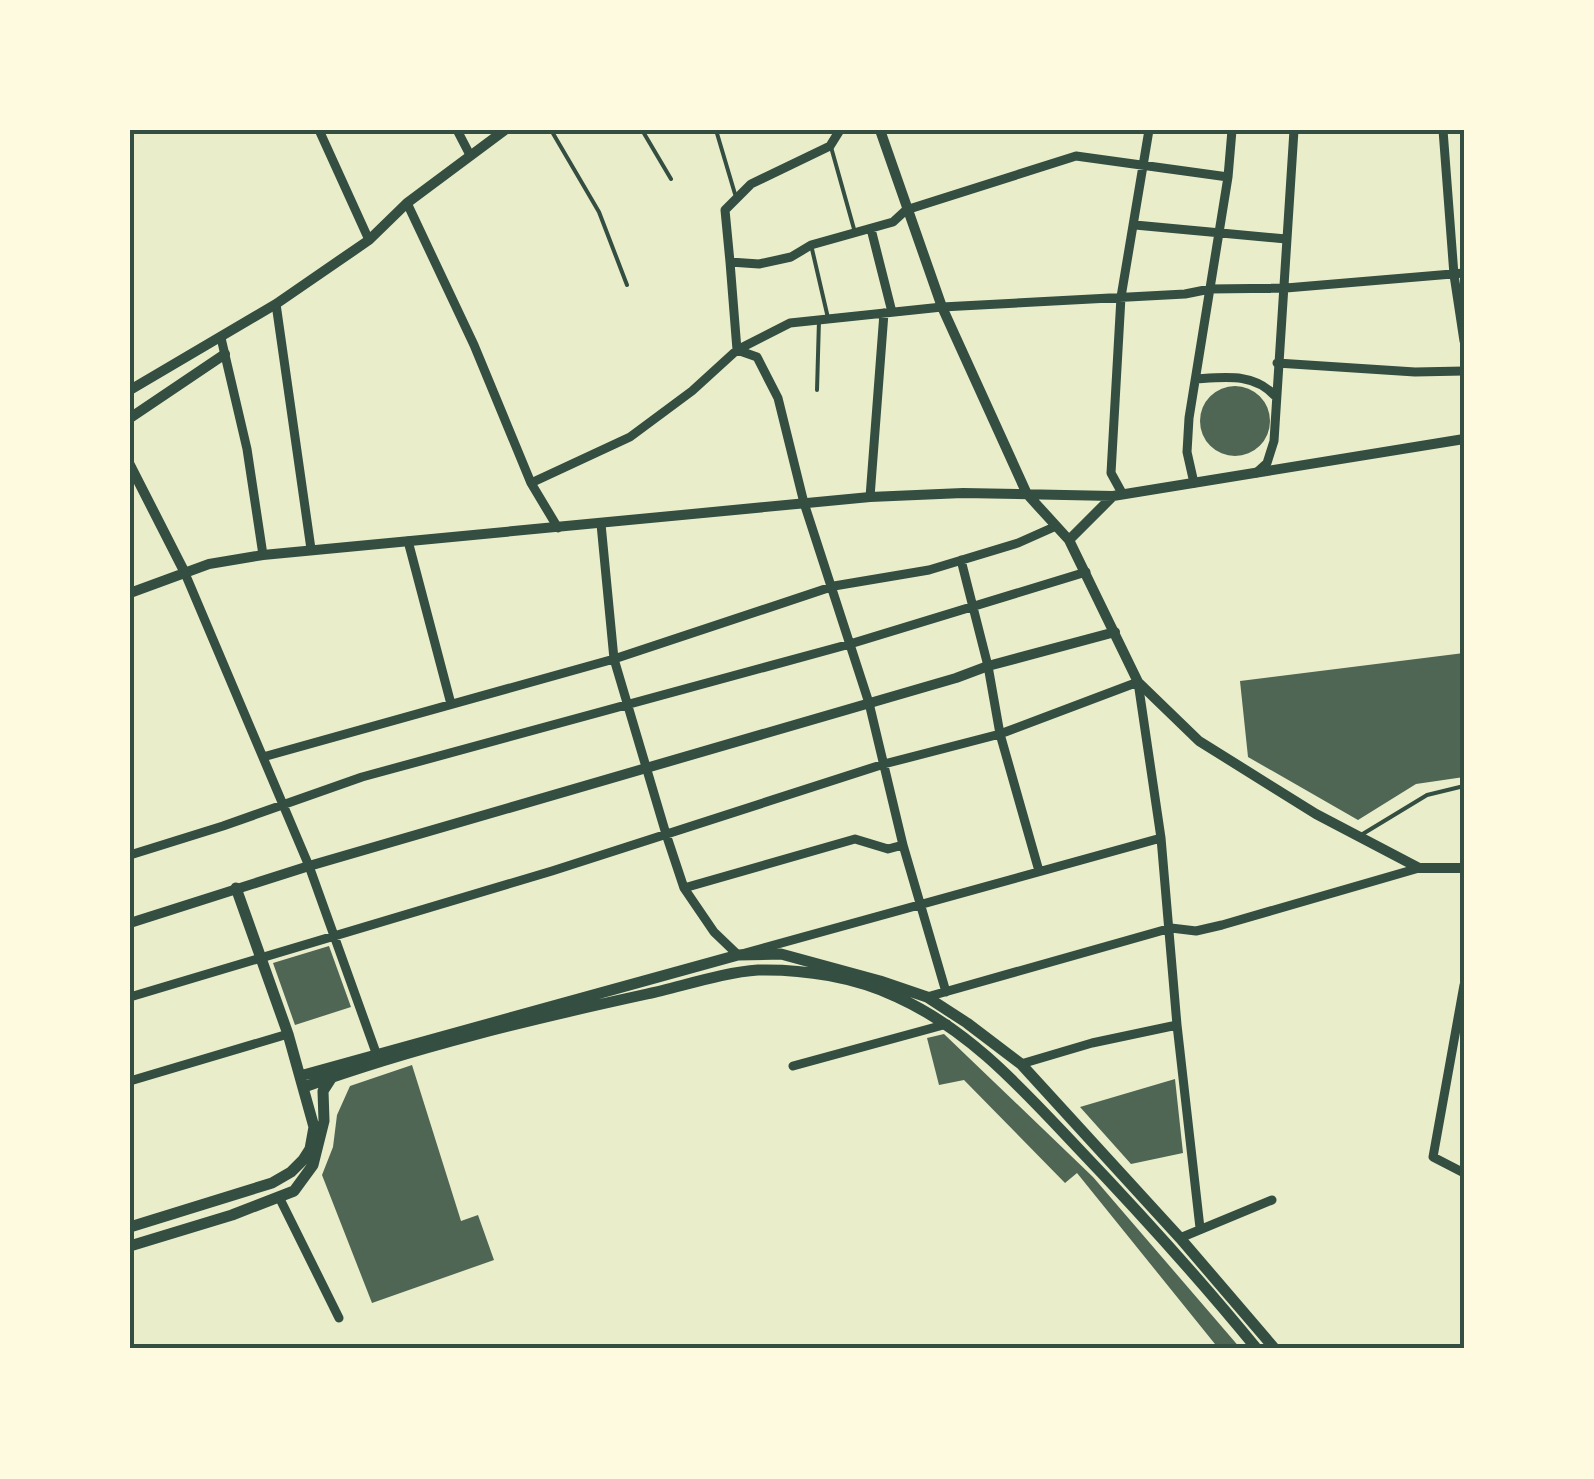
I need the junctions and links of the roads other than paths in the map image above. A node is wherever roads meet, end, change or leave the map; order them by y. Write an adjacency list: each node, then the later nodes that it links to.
1 (319, 130): 26 (street)
2 (457, 130): 14 (street)
3 (505, 130): 14 (street)
4 (551, 130): 30 (lane)
5 (642, 130): 17 (lane)
6 (716, 130): 18 (lane)
7 (840, 130): 13 (street)
8 (880, 130): 20 (street)
9 (1149, 130): 15 (street)
10 (1232, 130): 16 (street)
11 (1294, 130): 25 (street)
12 (1443, 130): 29 (street)
13 (830, 146): 18 (street); 23 (lane)
14 (470, 156): 19 (street)
15 (1143, 164): 16 (street); 20 (street); 21 (street)
16 (1228, 176): 24 (street)
17 (671, 180)
18 (737, 198): 28 (street)
19 (407, 203): 26 (street); 52 (street)
20 (906, 210): 22 (street); 35 (street)
21 (1135, 224): 24 (street); 33 (street)
22 (871, 230): 23 (street); 36 (street)
23 (856, 234): 27 (street)
24 (1216, 234): 25 (street); 32 (street)
25 (1286, 239): 31 (street)
26 (369, 240): 34 (street)
27 (811, 244): 28 (street); 37 (lane)
28 (730, 262): 40 (street)
29 (1459, 274): 31 (street); 39 (street)
30 (627, 285)
31 (1286, 288): 32 (street); 42 (street)
32 (1210, 289): 33 (street); 44 (street)
33 (1121, 297): 35 (street); 55 (street)
34 (276, 304): 38 (street); 63 (street)
35 (942, 307): 36 (street); 54 (street)
36 (888, 312): 37 (street); 56 (street)
37 (824, 319): 40 (street); 46 (lane)
38 (220, 338): 41 (street); 45 (street)
39 (1464, 341)
40 (737, 350): 52 (street); 57 (street)
41 (225, 354): 48 (street); 64 (street)
42 (1277, 363): 43 (street); 47 (street)
43 (1464, 370)
44 (1197, 379): 47 (street); 53 (street)
45 (133, 389)
46 (817, 390)
47 (1276, 397): 51 (street)
48 (130, 418)
49 (1464, 440): 51 (street)
50 (130, 465): 66 (street)
51 (1256, 473): 53 (street)
52 (531, 483): 60 (street)
53 (1194, 483): 55 (street)
54 (1028, 494): 55 (street); 56 (street); 59 (street)
55 (1118, 494): 61 (street)
56 (870, 496): 57 (street)
57 (804, 504): 58 (street); 68 (street)
58 (601, 524): 60 (street); 73 (street)
59 (1054, 527): 61 (street); 65 (street)
60 (558, 528): 62 (street)
61 (1068, 540): 67 (street)
62 (408, 541): 63 (street); 77 (street)
63 (312, 550): 64 (street)
64 (263, 555): 66 (street)
65 (961, 560): 68 (street); 70 (street)
66 (184, 571): 69 (street); 80 (street)
67 (1086, 572): 70 (street); 71 (street)
68 (834, 586): 72 (street); 73 (street)
69 (130, 593)
70 (972, 608): 72 (street); 74 (street)
71 (1115, 632): 74 (street); 75 (street)
72 (850, 644): 76 (street); 78 (street)
73 (614, 659): 77 (street); 78 (street)
74 (988, 666): 76 (street); 79 (street)
75 (1138, 682): 79 (street); 86 (street); 87 (street)
76 (869, 703): 81 (street); 82 (street)
77 (451, 704): 80 (street)
78 (626, 705): 82 (street); 84 (street)
79 (1000, 734): 81 (street); 93 (street)
80 (263, 756): 84 (street)
81 (884, 764): 85 (street); 88 (street)
82 (647, 770): 85 (street); 90 (street)
83 (1464, 786): 86 (lane)
84 (281, 805): 89 (street); 90 (street)
85 (666, 834): 95 (street); 99 (street)
86 (1358, 837): 91 (street)
87 (1161, 838): 93 (street); 98 (street)
88 (904, 845): 95 (street); 96 (street)
89 (130, 854)
90 (310, 866): 94 (street); 99 (street)
91 (1419, 868): 92 (street); 98 (street)
92 (1464, 868)
93 (1039, 871): 96 (street)
94 (236, 888): 97 (street); 101 (main road)
95 (684, 888): 100 (street)
96 (921, 903): 100 (street); 103 (street)
97 (130, 923)
98 (1171, 928): 103 (street); 107 (street)
99 (336, 933): 101 (street); 109 (street)
100 (738, 955): 105 (main road); 109 (main road)
101 (259, 956): 104 (street); 108 (main road)
102 (1464, 985): 115 (street)
103 (946, 992): 105 (street)
104 (130, 996)
105 (927, 997): 110 (main road)
106 (947, 1024): 109 (main road); 111 (street); 123 (main road)
107 (1177, 1025): 110 (street); 119 (street)
108 (288, 1034): 113 (street); 114 (main road)
109 (378, 1058): 112 (main road); 114 (main road)
110 (1021, 1064): 120 (main road)
111 (793, 1066)
112 (332, 1077): 114 (main road); 116 (main road)
113 (130, 1081)
114 (302, 1082): 118 (main road)
115 (1464, 1173)
116 (279, 1197): 121 (main road); 122 (street)
117 (1272, 1200): 119 (street)
118 (130, 1226)
119 (1200, 1228): 120 (street)
120 (1180, 1238): 124 (main road)
121 (130, 1246)
122 (339, 1318)
123 (1256, 1349)
124 (1275, 1349)

